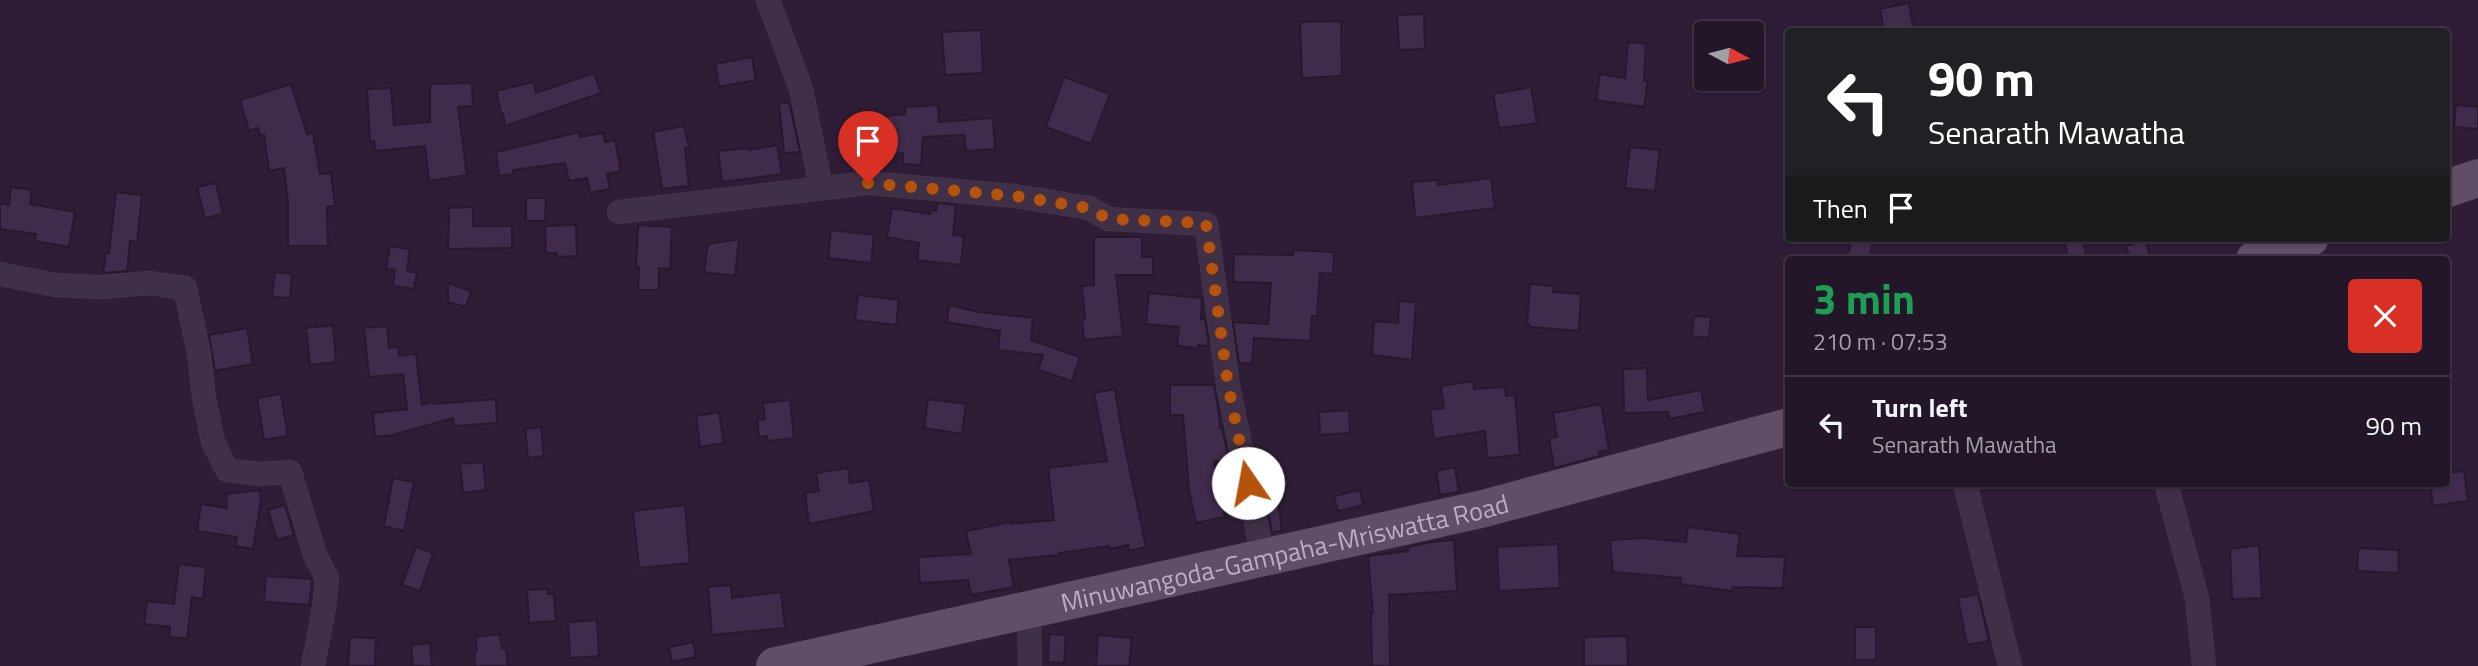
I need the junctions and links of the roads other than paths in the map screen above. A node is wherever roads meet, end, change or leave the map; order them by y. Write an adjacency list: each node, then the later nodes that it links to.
1 (768, 0): 3 (street)
2 (2478, 178): 4 (main road)
3 (821, 187): 5 (street); 12 (street)
4 (2450, 188)
5 (619, 212)
6 (2300, 242): 7 (main road)
7 (2263, 256)
8 (0, 274): 14 (street)
9 (1785, 428): 12 (main road, Minuwangoda-Gampaha-Mriswatta Road)
10 (1966, 487): 17 (street)
11 (2167, 487): 18 (street)
12 (1263, 557): 13 (main road, Minuwangoda-Gampaha-Mriswatta Road)
13 (1029, 608): 15 (main road, Minuwangoda-Gampaha-Mriswatta Road); 16 (street)
14 (313, 666)
15 (775, 666)
16 (1030, 666)
17 (2010, 666)
18 (2204, 666)

